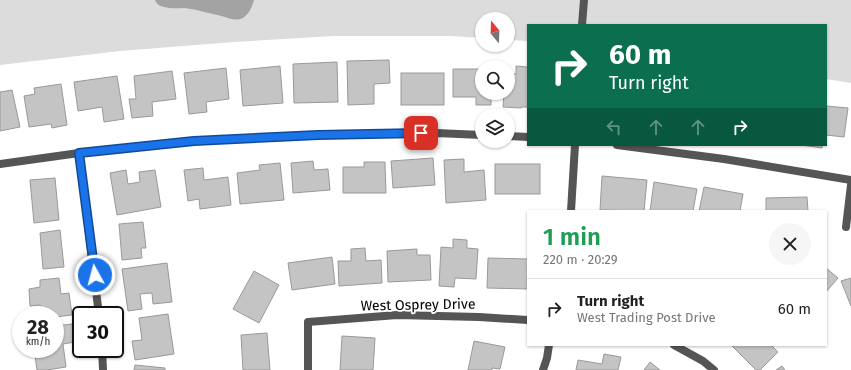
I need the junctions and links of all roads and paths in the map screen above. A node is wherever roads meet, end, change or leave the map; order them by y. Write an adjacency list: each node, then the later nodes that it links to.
1 (584, 0): 2 (street)
2 (582, 24)
3 (475, 135): 8 (street)
4 (515, 136): 5 (street)
5 (527, 137)
6 (575, 146): 12 (street)
7 (625, 146): 10 (street)
8 (79, 153): 9 (street); 14 (street)
9 (0, 164)
10 (851, 180)
11 (851, 185): 13 (street)
12 (571, 210)
13 (846, 227)
14 (98, 306)
15 (527, 320): 20 (street, West Osprey Drive)
16 (549, 346): 21 (street)
17 (676, 346): 22 (street)
18 (102, 358): 19 (street)
19 (103, 370)
20 (308, 370)
21 (543, 370)
22 (714, 370)

